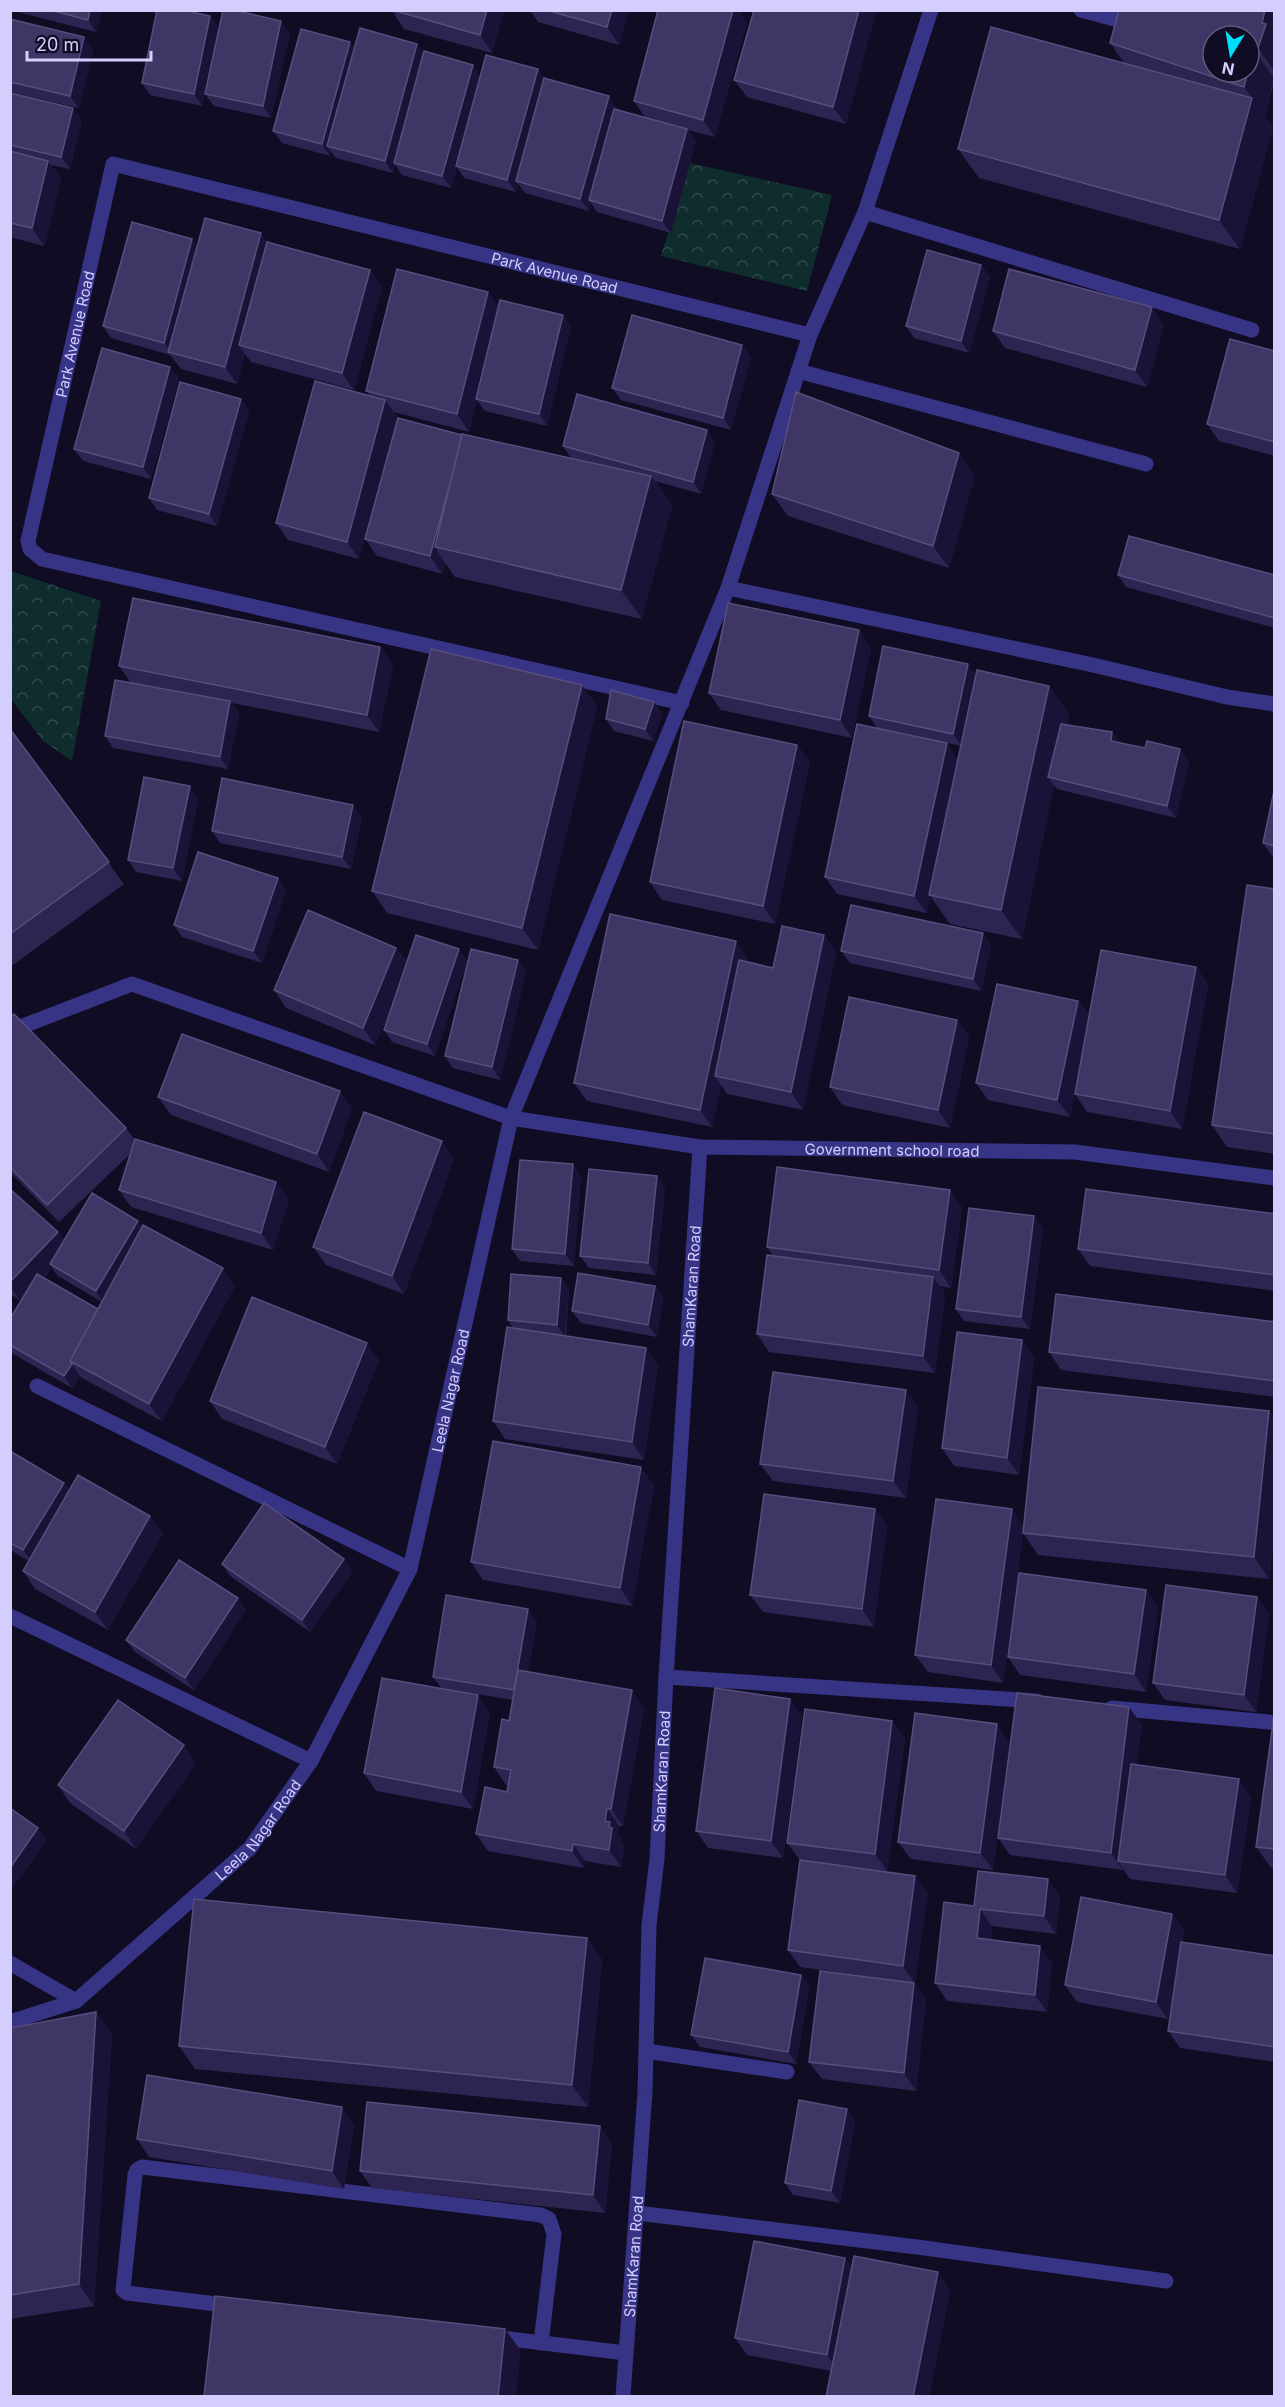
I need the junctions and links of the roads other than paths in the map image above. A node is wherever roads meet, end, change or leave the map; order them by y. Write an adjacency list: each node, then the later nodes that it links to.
1 (931, 10): 4 (street, Leela Nagar Road)
2 (1081, 10): 3 (street)
3 (1118, 20)
4 (866, 212): 5 (street); 6 (street, Leela Nagar Road)
5 (1252, 330)
6 (810, 335): 7 (street, Leela Nagar Road); 10 (street, Park Avenue Road)
7 (798, 371): 8 (street); 9 (street, Leela Nagar Road)
8 (1146, 464)
9 (728, 588): 10 (street, Leela Nagar Road); 11 (street)
10 (682, 703): 13 (street, Leela Nagar Road)
11 (1275, 704)
12 (10, 1031): 13 (street)
13 (511, 1118): 14 (street, Government school road); 17 (street, Leela Nagar Road)
14 (700, 1147): 15 (street, Government school road); 19 (street, ShamKaran Road)
15 (1275, 1178)
16 (37, 1386): 17 (street)
17 (410, 1569): 23 (street, Leela Nagar Road)
18 (10, 1616): 23 (street)
19 (666, 1677): 20 (street); 27 (street, ShamKaran Road)
20 (1052, 1702)
21 (1097, 1707): 22 (street)
22 (1269, 1722)
23 (311, 1761): 25 (street, Leela Nagar Road)
24 (10, 1963): 25 (street)
25 (76, 2001): 26 (street)
26 (10, 2022)
27 (646, 2051): 28 (street); 29 (street, ShamKaran Road)
28 (787, 2072)
29 (637, 2213): 30 (street); 34 (street, ShamKaran Road)
30 (1166, 2281)
31 (245, 2307): 33 (street)
32 (480, 2336): 33 (street)
33 (541, 2343): 34 (street)
34 (626, 2353): 35 (street, ShamKaran Road)
35 (623, 2397)

